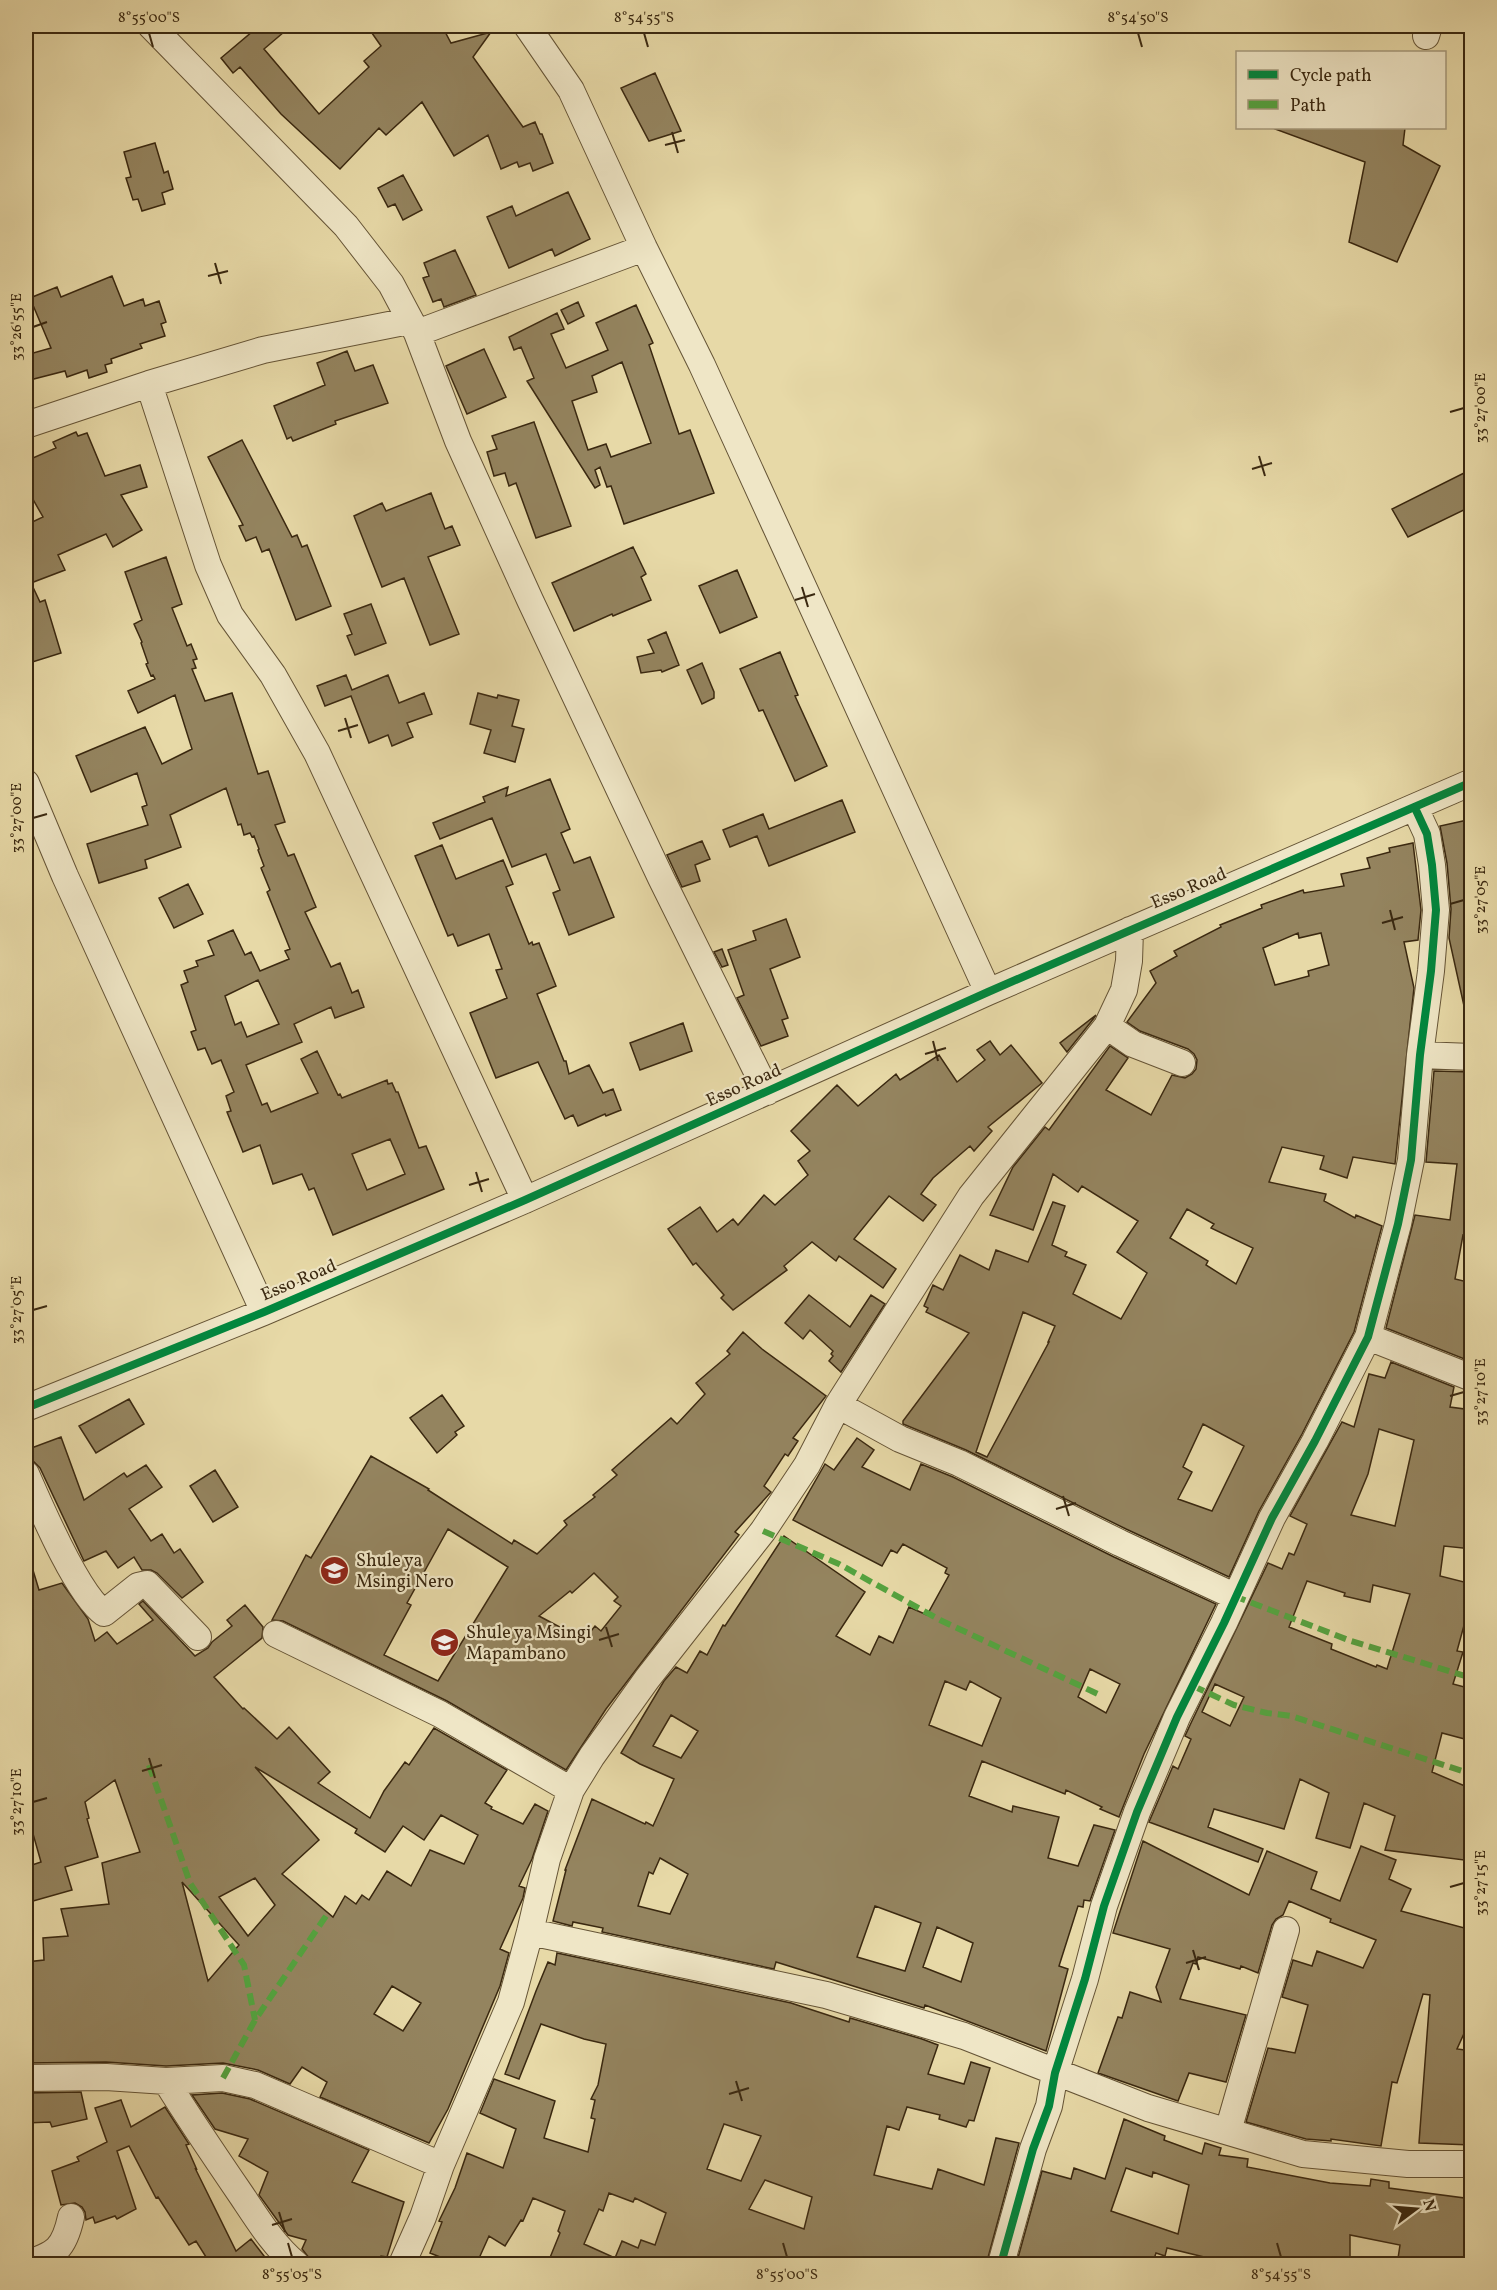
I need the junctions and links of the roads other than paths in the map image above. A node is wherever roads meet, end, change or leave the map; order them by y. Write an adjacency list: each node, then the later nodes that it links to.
1 (151, 26): 4 (street)
2 (527, 26): 3 (street)
3 (644, 248): 4 (street); 11 (street)
4 (413, 327): 5 (street); 16 (street)
5 (149, 384): 6 (street); 17 (street)
6 (26, 425)
7 (26, 783): 18 (street)
8 (1472, 783): 9 (street, Esso Road)
9 (1415, 808): 10 (street, Esso Road); 13 (street)
10 (1130, 930): 11 (street, Esso Road); 12 (street)
11 (988, 992): 16 (street, Esso Road)
12 (1107, 1026): 15 (street); 21 (street)
13 (1420, 1055): 14 (street); 19 (street)
14 (1472, 1057)
15 (1182, 1063)
16 (767, 1092): 17 (street, Esso Road)
17 (525, 1200): 18 (street, Esso Road)
18 (264, 1312): 22 (street, Esso Road)
19 (1368, 1336): 20 (street); 24 (street)
20 (1472, 1378)
21 (838, 1405): 24 (street); 27 (street)
22 (26, 1408)
23 (26, 1474): 26 (street)
24 (1234, 1596): 30 (street)
25 (276, 1634): 27 (street)
26 (198, 1636)
27 (571, 1790): 29 (street)
28 (1286, 1930): 33 (street)
29 (531, 1932): 30 (street); 35 (street)
30 (1055, 2073): 33 (street); 40 (street)
31 (26, 2078): 32 (street)
32 (165, 2081): 35 (street); 38 (street)
33 (1228, 2131): 34 (street)
34 (1472, 2164)
35 (441, 2165): 39 (street)
36 (71, 2217): 37 (street)
37 (26, 2264)
38 (296, 2265)
39 (402, 2265)
40 (1001, 2265)

